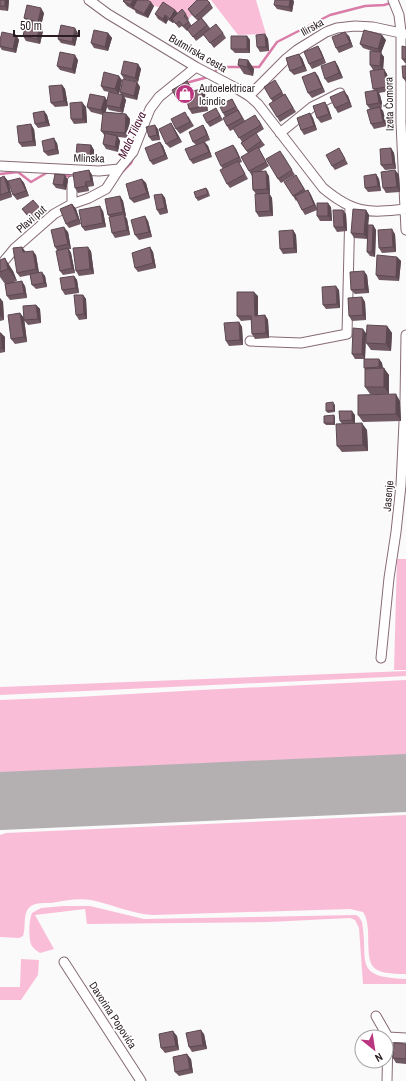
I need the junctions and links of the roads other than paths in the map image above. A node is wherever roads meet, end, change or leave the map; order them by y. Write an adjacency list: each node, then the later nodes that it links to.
1 (89, 0): 4 (street, Butmirska cesta)
2 (394, 3): 3 (street, Izeta Čomora)
3 (403, 33): 6 (street, Ilirska); 13 (street, Izeta Čomora)
4 (196, 67): 6 (street, Butmirska cesta); 9 (street, Mlinska)
5 (340, 93): 7 (street)
6 (249, 96): 7 (street, Butmirska cesta)
7 (280, 133): 12 (street, Butmirska cesta)
8 (0, 166): 9 (street, Mlinska)
9 (115, 175): 11 (street, Plavi put)
10 (72, 181): 11 (street)
11 (72, 204): 15 (street, Plavi put)
12 (350, 206): 13 (street, Butmirska cesta); 17 (street)
13 (406, 209): 14 (street)
14 (406, 230)
15 (0, 266)
16 (406, 335): 18 (street, Jasenje)
17 (250, 341)
18 (380, 658)
19 (64, 962): 25 (street, Davorina Popovića)
20 (376, 1016): 21 (street)
21 (383, 1029)
22 (394, 1037): 23 (street)
23 (406, 1038)
24 (387, 1069): 26 (street)
25 (141, 1081)
26 (387, 1081)

